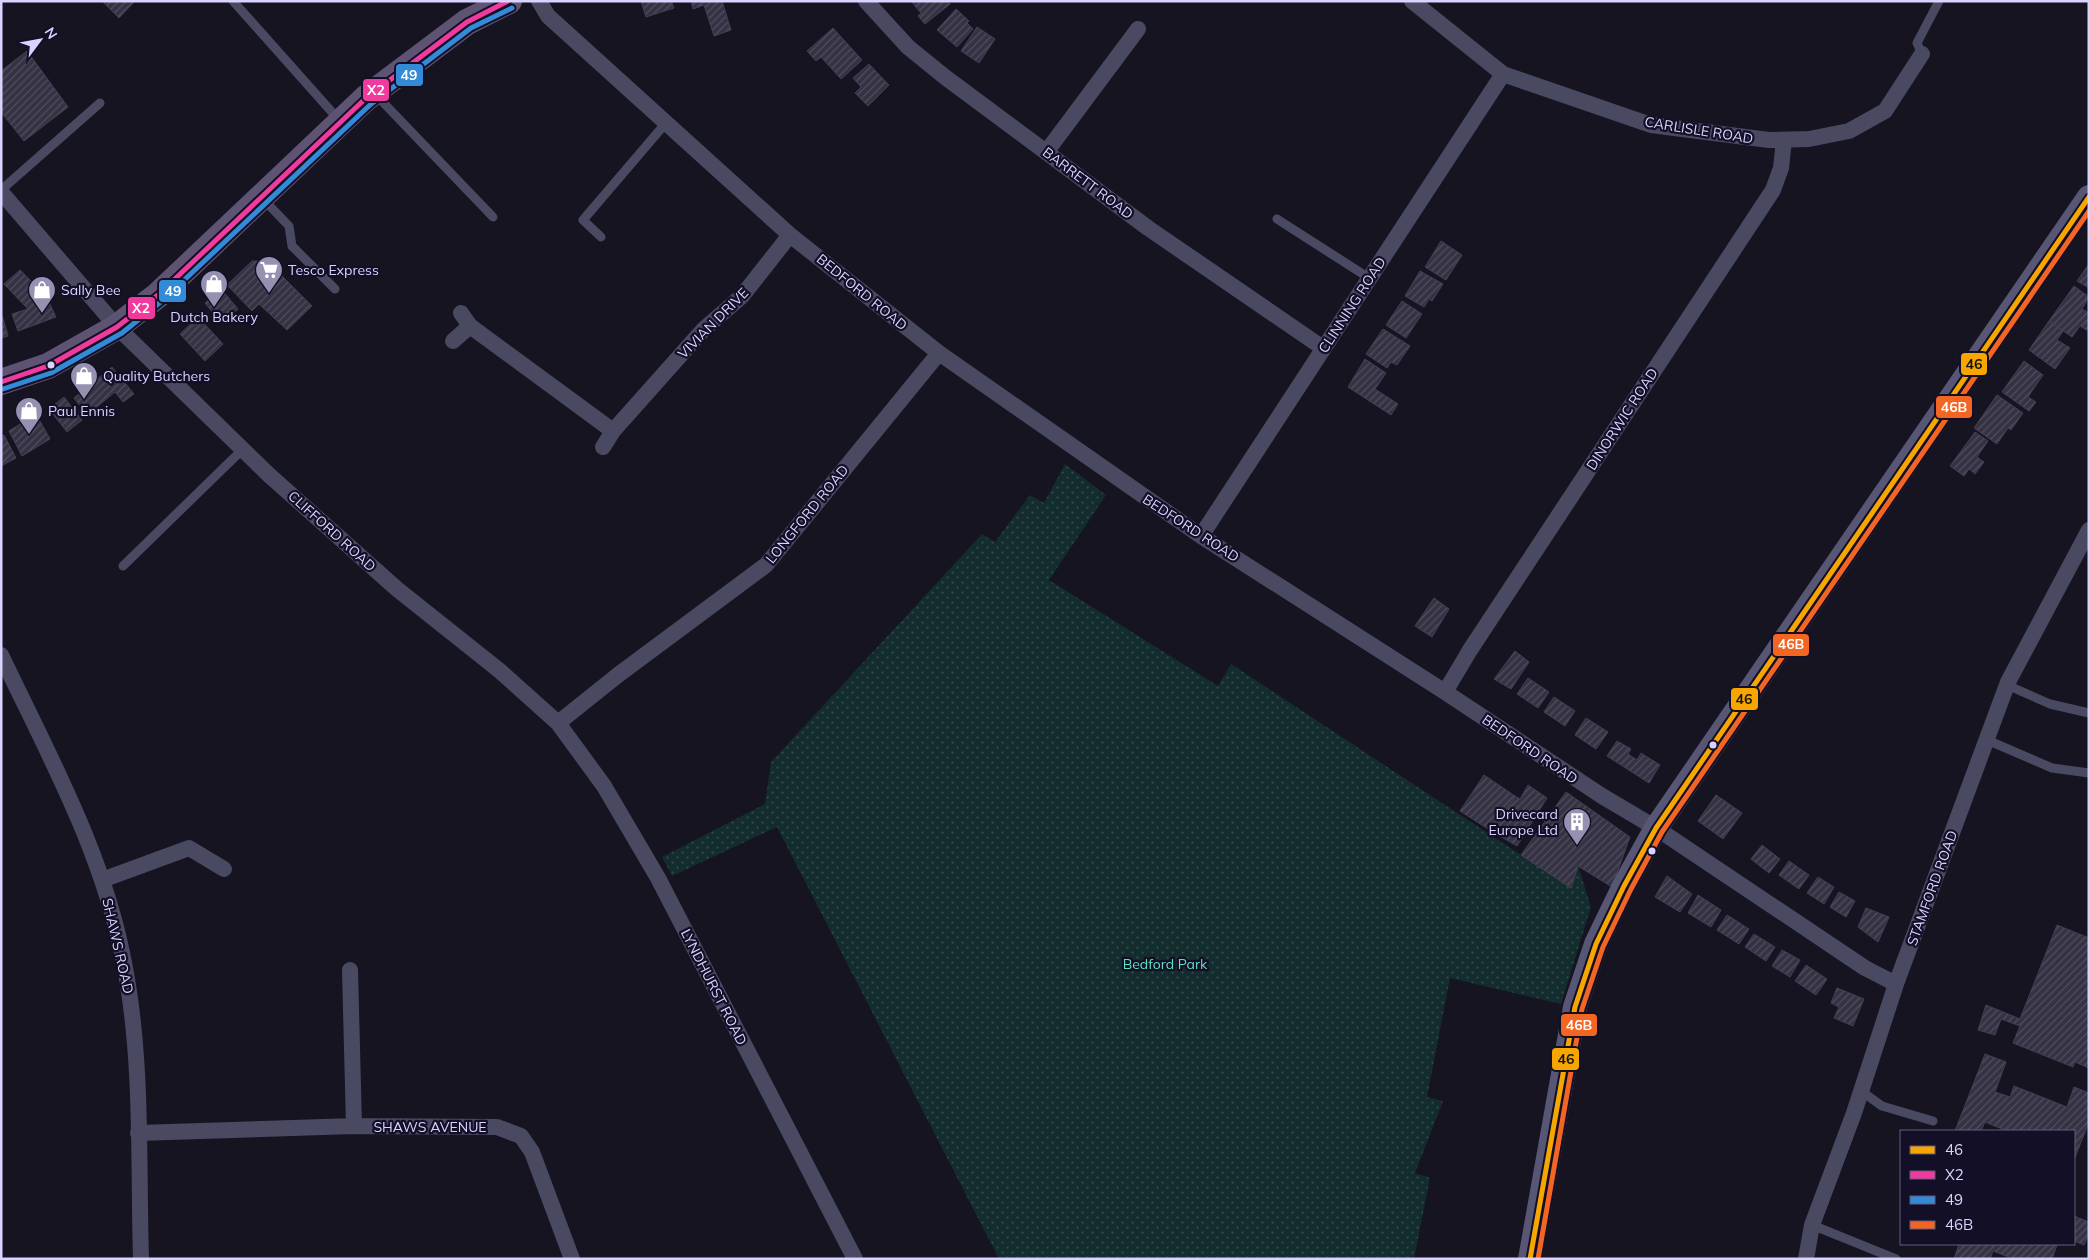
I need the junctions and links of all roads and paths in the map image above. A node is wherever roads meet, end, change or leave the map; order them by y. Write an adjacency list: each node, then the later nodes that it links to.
1 (233, 1): 12 (lane)
2 (509, 1): 10 (main road)
3 (539, 1): 13 (street, BEDFORD ROAD)
4 (866, 1): 15 (street, BARRETT ROAD)
5 (1412, 1): 9 (street, CARLISLE ROAD)
6 (1939, 1): 8 (lane)
7 (1138, 29): 15 (street)
8 (1922, 54): 14 (street, CARLISLE ROAD)
9 (1504, 74): 14 (street, CARLISLE ROAD); 23 (street, CLINNING ROAD)
10 (374, 93): 12 (main road); 19 (lane)
11 (100, 103): 16 (lane)
12 (341, 122): 17 (main road)
13 (665, 124): 21 (street, BEDFORD ROAD); 22 (lane)
14 (1784, 140): 38 (street, DINORWIC ROAD)
15 (1046, 152): 27 (street, BARRETT ROAD)
16 (1, 191): 25 (street, CLIFFORD ROAD)
17 (261, 197): 24 (lane); 25 (main road)
18 (2089, 197): 43 (main road)
19 (493, 218)
20 (1277, 219): 23 (lane)
21 (790, 235): 28 (street, BEDFORD ROAD); 30 (street, VIVIAN DRIVE)
22 (602, 237)
23 (1369, 278): 27 (street, CLINNING ROAD)
24 (335, 289)
25 (116, 327): 29 (main road); 32 (street, CLIFFORD ROAD)
26 (453, 341): 30 (street)
27 (1323, 348): 34 (street, CLINNING ROAD)
28 (939, 354): 34 (street, BEDFORD ROAD); 40 (street, LONGFORD ROAD)
29 (1, 382)
30 (613, 431): 31 (street, VIVIAN DRIVE)
31 (603, 447)
32 (242, 450): 35 (lane); 40 (street, CLIFFORD ROAD)
33 (2089, 530): 37 (street, STAMFORD ROAD)
34 (1201, 536): 38 (street, BEDFORD ROAD)
35 (123, 566)
36 (1, 655): 45 (street, SHAWS ROAD)
37 (2007, 686): 39 (lane); 41 (street, STAMFORD ROAD)
38 (1445, 692): 43 (street, BEDFORD ROAD)
39 (2089, 713)
40 (558, 723): 55 (street, LYNDHURST ROAD)
41 (1987, 740): 42 (lane); 47 (street, STAMFORD ROAD)
42 (2089, 772)
43 (1656, 828): 47 (street, BEDFORD ROAD); 56 (main road)
44 (224, 869): 45 (street)
45 (102, 880): 51 (street, SHAWS ROAD)
46 (350, 970): 50 (street, SHAWS AVENUE)
47 (1896, 984): 48 (street, STAMFORD ROAD)
48 (1861, 1092): 49 (lane); 52 (street, STAMFORD ROAD)
49 (1933, 1121)
50 (354, 1126): 51 (street, SHAWS AVENUE); 54 (street, SHAWS AVENUE)
51 (138, 1133): 53 (street, SHAWS ROAD)
52 (1812, 1225): 57 (street, STAMFORD ROAD); 58 (lane)
53 (141, 1259)
54 (572, 1259)
55 (855, 1259)
56 (1530, 1259)
57 (1806, 1259)
58 (1896, 1259)

